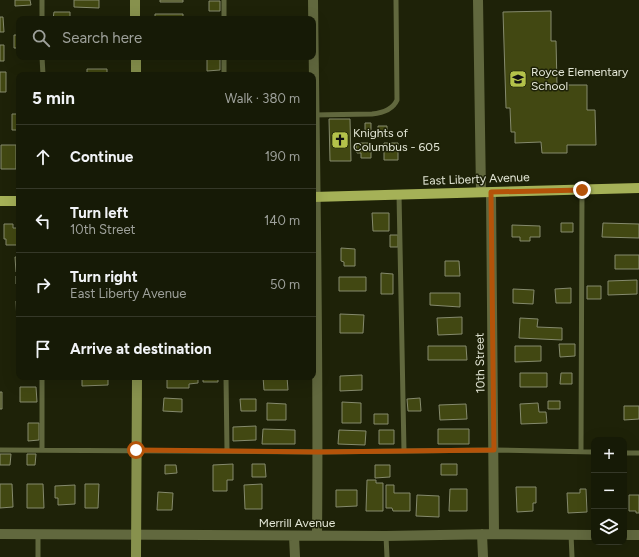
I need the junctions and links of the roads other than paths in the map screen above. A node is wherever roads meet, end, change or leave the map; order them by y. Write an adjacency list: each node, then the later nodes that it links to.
1 (42, 0): 7 (lane)
2 (135, 0): 8 (street)
3 (224, 0): 9 (lane)
4 (313, 0): 10 (street)
5 (396, 0): 19 (lane)
6 (478, 0): 22 (street)
7 (42, 16)
8 (135, 16)
9 (224, 16)
10 (313, 16)
11 (42, 60): 15 (lane)
12 (136, 60): 16 (street)
13 (224, 60): 17 (lane)
14 (314, 60): 18 (street)
15 (42, 72)
16 (136, 72)
17 (224, 72)
18 (314, 72)
19 (316, 115)
20 (639, 188): 21 (main road, East Liberty Avenue)
21 (582, 190): 23 (main road, East Liberty Avenue); 38 (lane)
22 (481, 192): 23 (main road, East Liberty Avenue); 24 (main road, East Liberty Avenue)
23 (491, 192): 35 (street, 10th Street)
24 (399, 194): 25 (main road, East Liberty Avenue); 37 (lane)
25 (316, 197)
26 (0, 201): 27 (main road)
27 (16, 201)
28 (316, 324): 39 (street)
29 (42, 380): 33 (lane)
30 (137, 380): 34 (street)
31 (226, 380): 36 (lane)
32 (0, 450): 33 (lane)
33 (42, 450): 34 (lane)
34 (136, 450): 36 (lane); 45 (street)
35 (494, 450): 37 (lane); 38 (lane); 47 (street, 10th Street)
36 (227, 451): 39 (lane)
37 (404, 451): 39 (lane)
38 (581, 451): 40 (lane)
39 (318, 452): 53 (street)
40 (591, 452)
41 (627, 453): 42 (lane)
42 (639, 453)
43 (0, 534): 44 (street, Merrill Avenue)
44 (38, 534): 45 (street, Merrill Avenue); 55 (lane)
45 (136, 534): 52 (street, Merrill Avenue); 56 (street)
46 (482, 534): 47 (street, Merrill Avenue); 54 (street, Merrill Avenue); 59 (street)
47 (494, 534): 48 (street, Merrill Avenue)
48 (571, 534): 49 (street, Merrill Avenue); 60 (lane)
49 (591, 535)
50 (627, 535): 51 (street)
51 (639, 535)
52 (294, 536): 53 (street, Merrill Avenue); 57 (street)
53 (317, 536): 54 (street, Merrill Avenue)
54 (386, 536): 58 (lane)
55 (38, 557)
56 (136, 557)
57 (295, 557)
58 (387, 557)
59 (483, 557)
60 (572, 557)

